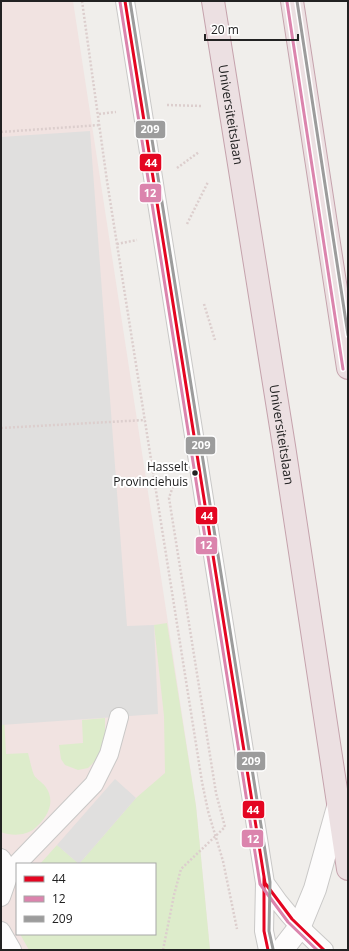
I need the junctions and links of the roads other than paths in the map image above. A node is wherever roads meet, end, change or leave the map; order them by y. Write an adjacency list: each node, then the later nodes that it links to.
1 (125, 1): 9 (lane)
2 (213, 1): 6 (highway, Universiteitslaan)
3 (292, 1): 4 (highway)
4 (348, 368)
5 (119, 717): 7 (lane)
6 (338, 807): 8 (highway, Universiteitslaan); 11 (street)
7 (6, 864): 10 (lane)
8 (348, 869)
9 (265, 883): 11 (lane); 14 (lane)
10 (1, 898)
11 (299, 928): 15 (street); 16 (lane)
12 (1, 931): 13 (lane)
13 (12, 950)
14 (268, 950)
15 (282, 950)
16 (324, 950)

